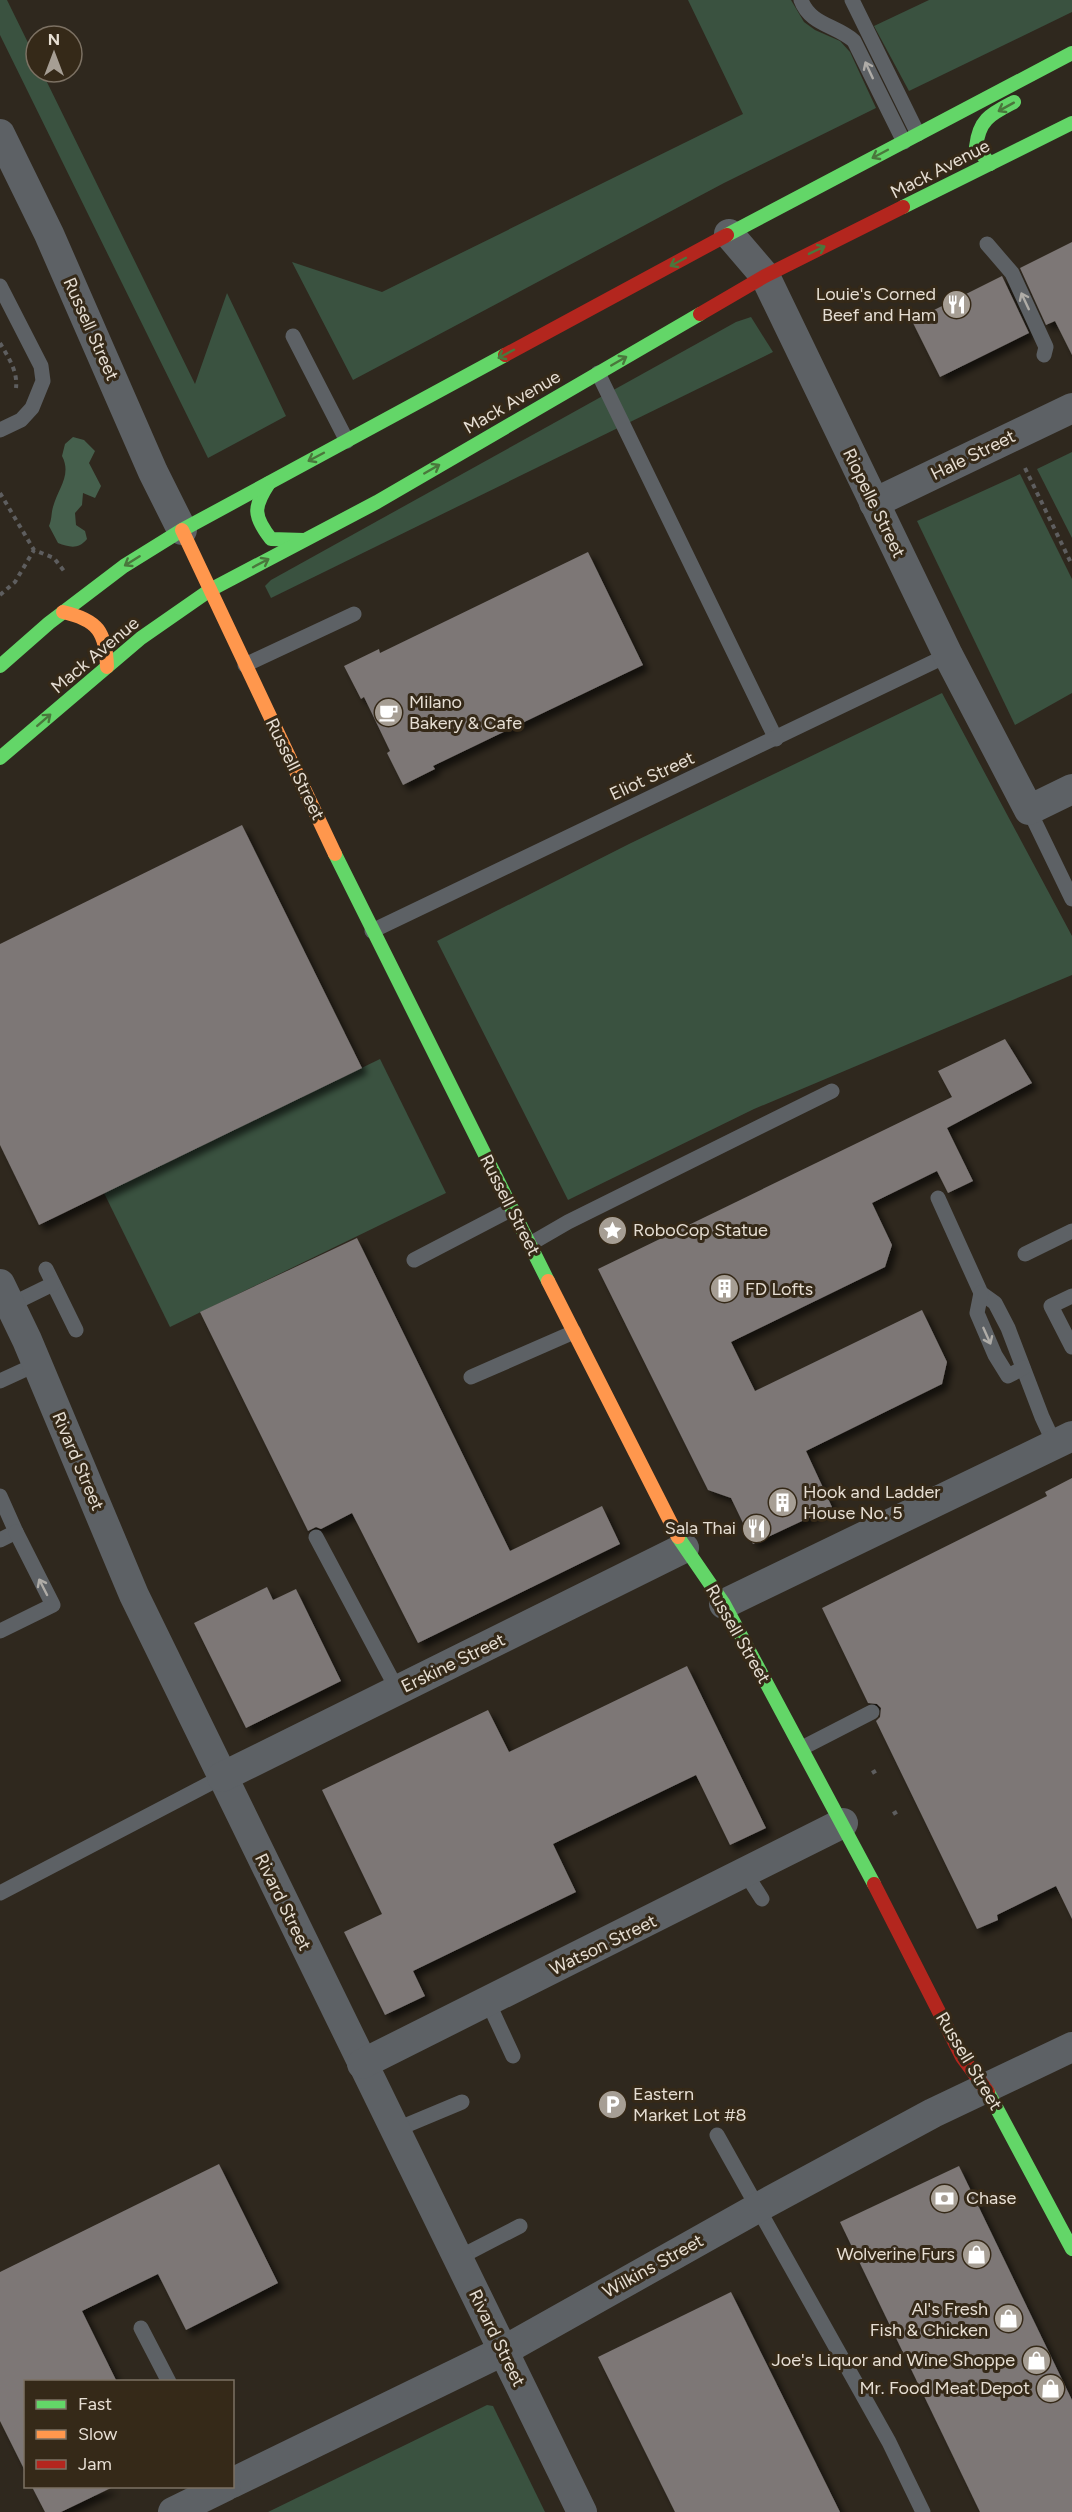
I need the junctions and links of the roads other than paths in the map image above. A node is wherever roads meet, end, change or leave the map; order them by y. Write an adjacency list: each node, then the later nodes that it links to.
1 (801, 0): 10 (lane, one-way to 1)
2 (852, 0): 9 (lane)
3 (1072, 53): 9 (main road)
4 (1072, 62): 5 (main road)
5 (1046, 82)
6 (1028, 94): 11 (main road, one-way to 11)
7 (1072, 123): 11 (main road, Mack Avenue)
8 (0, 134): 24 (street, Russell Street)
9 (918, 134): 10 (main road)
10 (904, 142): 12 (main road, one-way to 12)
11 (990, 164): 14 (main road, Mack Avenue, one-way to 11)
12 (729, 234): 14 (street, Riopelle Street); 21 (main road, one-way to 21)
13 (987, 244): 17 (lane, one-way to 13)
14 (765, 276): 18 (main road, Mack Avenue, one-way to 14); 23 (street, Riopelle Street)
15 (0, 286): 20 (lane)
16 (293, 336): 21 (lane)
17 (1044, 355)
18 (598, 373): 25 (main road, Mack Avenue, one-way to 18); 33 (lane)
19 (1072, 408): 23 (street, Hale Street)
20 (0, 430)
21 (347, 441): 22 (main road, one-way to 22)
22 (268, 483): 24 (main road); 25 (main road)
23 (874, 503): 29 (street, Riopelle Street)
24 (182, 530): 26 (main road, Russell Street); 27 (main road, one-way to 27)
25 (304, 540): 26 (main road, Mack Avenue, one-way to 25)
26 (210, 590): 30 (main road, Russell Street); 32 (main road, Mack Avenue)
27 (63, 612): 31 (main road); 32 (main road)
28 (354, 614): 30 (lane)
29 (948, 655): 33 (lane, Eliot Street); 36 (street, Riopelle Street)
30 (245, 664): 38 (main road, Russell Street)
31 (0, 666)
32 (107, 667): 34 (main road, Mack Avenue, one-way to 32)
33 (776, 739): 38 (lane, Eliot Street)
34 (0, 758)
35 (1072, 789): 36 (street)
36 (1029, 810): 37 (lane)
37 (1072, 898)
38 (372, 931): 41 (main road, Russell Street)
39 (832, 1091): 43 (lane)
40 (938, 1198): 48 (lane)
41 (512, 1209): 43 (main road, Russell Street); 45 (lane)
42 (1072, 1231): 44 (lane)
43 (530, 1244): 52 (main road, Russell Street)
44 (1025, 1254)
45 (414, 1260)
46 (46, 1269): 47 (lane)
47 (53, 1284): 49 (lane); 51 (lane)
48 (981, 1293): 55 (lane); 55 (lane, one-way to 55)
49 (5, 1295): 54 (street, Rivard Street)
50 (1072, 1296): 53 (lane)
51 (76, 1330)
52 (574, 1332): 56 (lane); 63 (main road, Russell Street)
53 (1072, 1347)
54 (37, 1364): 57 (lane); 69 (street, Rivard Street)
55 (1023, 1368): 58 (lane)
56 (471, 1377)
57 (0, 1381)
58 (1063, 1440): 64 (street)
59 (0, 1496): 60 (lane)
60 (15, 1532): 62 (lane); 65 (lane, one-way to 60)
61 (316, 1538): 66 (lane)
62 (0, 1540)
63 (684, 1548): 64 (main road, Russell Street); 66 (street, Erskine Street)
64 (724, 1604): 68 (main road, Russell Street)
65 (0, 1631)
66 (398, 1690): 69 (street, Erskine Street)
67 (872, 1712): 68 (lane)
68 (802, 1748): 70 (main road, Russell Street)
69 (222, 1777): 72 (lane); 77 (street, Rivard Street)
70 (843, 1823): 71 (street, Watson Street); 78 (main road, Russell Street)
71 (746, 1874): 73 (lane); 74 (street, Watson Street)
72 (0, 1893)
73 (762, 1899)
74 (488, 2002): 76 (lane); 77 (street, Watson Street)
75 (1072, 2047): 78 (street, Wilkins Street)
76 (513, 2056)
77 (362, 2064): 80 (street, Rivard Street)
78 (986, 2089): 82 (street, Wilkins Street); 84 (main road, Russell Street)
79 (462, 2102): 80 (lane)
80 (395, 2130): 85 (street, Rivard Street)
81 (717, 2135): 82 (lane)
82 (759, 2207): 87 (street, Wilkins Street); 93 (lane)
83 (520, 2226): 85 (lane)
84 (1072, 2250)
85 (458, 2258): 87 (street, Rivard Street)
86 (141, 2328): 88 (lane)
87 (505, 2350): 89 (street, Wilkins Street); 92 (street, Rivard Street)
88 (168, 2380)
89 (234, 2482)
90 (222, 2488): 91 (street, Wilkins Street)
91 (173, 2512)
92 (582, 2512)
93 (923, 2512)

